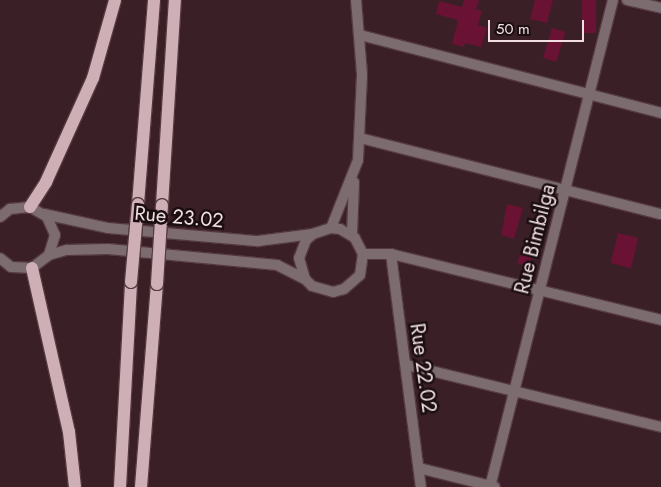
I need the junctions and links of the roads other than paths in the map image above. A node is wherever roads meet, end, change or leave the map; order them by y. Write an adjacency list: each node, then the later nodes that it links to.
1 (115, 0): 14 (main road)
2 (154, 0): 35 (main road, bridge)
3 (175, 0): 36 (main road, bridge)
4 (356, 0): 8 (street)
5 (613, 0): 9 (street, Rue Bimbilga)
6 (627, 0): 7 (street)
7 (661, 8)
8 (360, 35): 9 (street); 11 (street)
9 (589, 96): 10 (street); 13 (street, Rue Bimbilga)
10 (661, 113)
11 (360, 138): 12 (street); 13 (street)
12 (354, 176): 18 (street); 20 (street)
13 (565, 189): 16 (street); 27 (street, Rue Bimbilga)
14 (30, 206): 15 (street, Rue 23.02); 17 (street)
15 (44, 214): 19 (street, Rue 23.02); 23 (street)
16 (661, 214)
17 (0, 217)
18 (331, 228): 19 (street, Rue 23.02); 20 (street)
19 (312, 234): 26 (street)
20 (352, 235): 21 (street)
21 (363, 254): 22 (street); 26 (street, Rue 23.02)
22 (391, 254): 27 (street); 29 (street, Rue 22.02)
23 (49, 255): 25 (street, Rue 23.02); 26 (street, Rue 23.02)
24 (2, 262): 25 (street)
25 (32, 268): 34 (main road)
26 (305, 279)
27 (540, 289): 28 (street); 30 (street, Rue Bimbilga)
28 (661, 320)
29 (407, 365): 30 (street); 32 (street, Rue 22.02)
30 (515, 389): 31 (street); 33 (street, Rue Bimbilga)
31 (661, 427)
32 (418, 468): 33 (street); 37 (street, Rue 22.02)
33 (492, 486)
34 (75, 487)
35 (120, 487)
36 (141, 487)
37 (420, 487)

